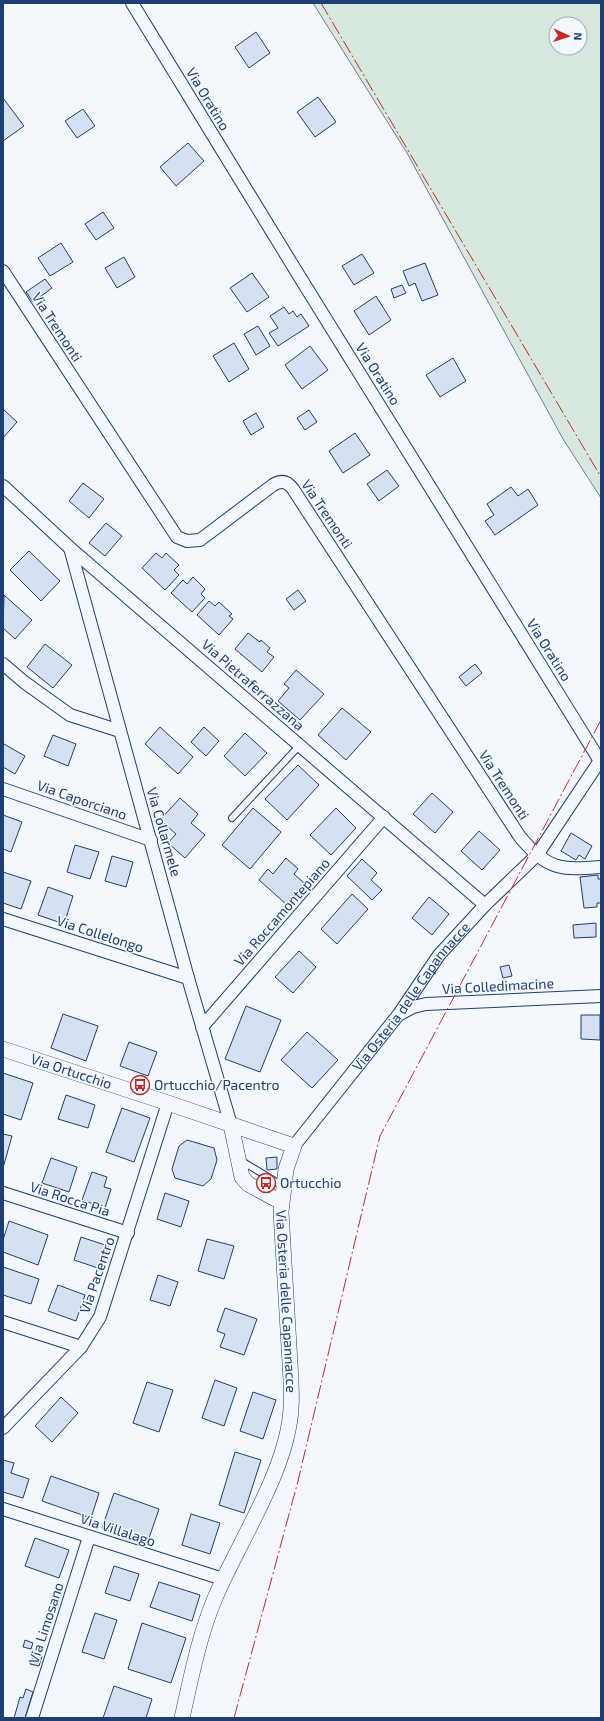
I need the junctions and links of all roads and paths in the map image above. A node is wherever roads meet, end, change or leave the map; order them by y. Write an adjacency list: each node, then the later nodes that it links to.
1 (132, 3): 8 (street, Via Oratino)
2 (3, 271): 13 (street, Via Tremonti)
3 (3, 486): 4 (street, Via Pietraferrazzana)
4 (70, 548): 6 (street, Via Collarmele); 7 (street, Via Pietraferrazzana)
5 (3, 664): 6 (street)
6 (120, 731): 12 (street, Via Collarmele)
7 (300, 744): 10 (street, Via Pietraferrazzana); 11 (lane)
8 (601, 760): 13 (street, Via Osteria delle Capannacce)
9 (3, 789): 12 (street, Via Caporciano)
10 (384, 817): 15 (street, Via Pietraferrazzana); 20 (street, Via Roccamontepiano)
11 (232, 818)
12 (151, 840): 17 (street, Via Collarmele)
13 (537, 855): 14 (street, Via Tremonti); 15 (street, Via Osteria delle Capannacce)
14 (601, 867)
15 (485, 905): 19 (street, Via Osteria delle Capannacce)
16 (3, 920): 17 (street, Via Collelongo)
17 (188, 978): 20 (street, Via Collarmele)
18 (601, 996): 19 (street, Via Colledimacine)
19 (399, 1014): 24 (street, Via Osteria delle Capannacce)
20 (202, 1027): 23 (street, Via Collarmele)
21 (3, 1049): 22 (street, Via Ortucchio)
22 (168, 1103): 23 (street, Via Ortucchio); 29 (street, Via Pacentro)
23 (231, 1125): 24 (street, Via Ortucchio); 25 (street)
24 (294, 1146): 26 (street, Via Osteria delle Capannacce)
25 (237, 1158): 26 (lane); 28 (street)
26 (284, 1186): 28 (street, Via Osteria delle Capannacce)
27 (3, 1193): 29 (street, Via Rocca Pia)
28 (281, 1202): 35 (street, Via Osteria delle Capannacce)
29 (128, 1233): 31 (street, Via Pacentro)
30 (3, 1322): 31 (street)
31 (81, 1347): 32 (street, Via Pacentro)
32 (3, 1428)
33 (3, 1509): 34 (street, Via Villalago)
34 (90, 1537): 35 (street, Via Villalago); 36 (street, Via Limosano)
35 (223, 1579): 37 (street, Via Osteria delle Capannacce)
36 (32, 1718)
37 (182, 1718)

